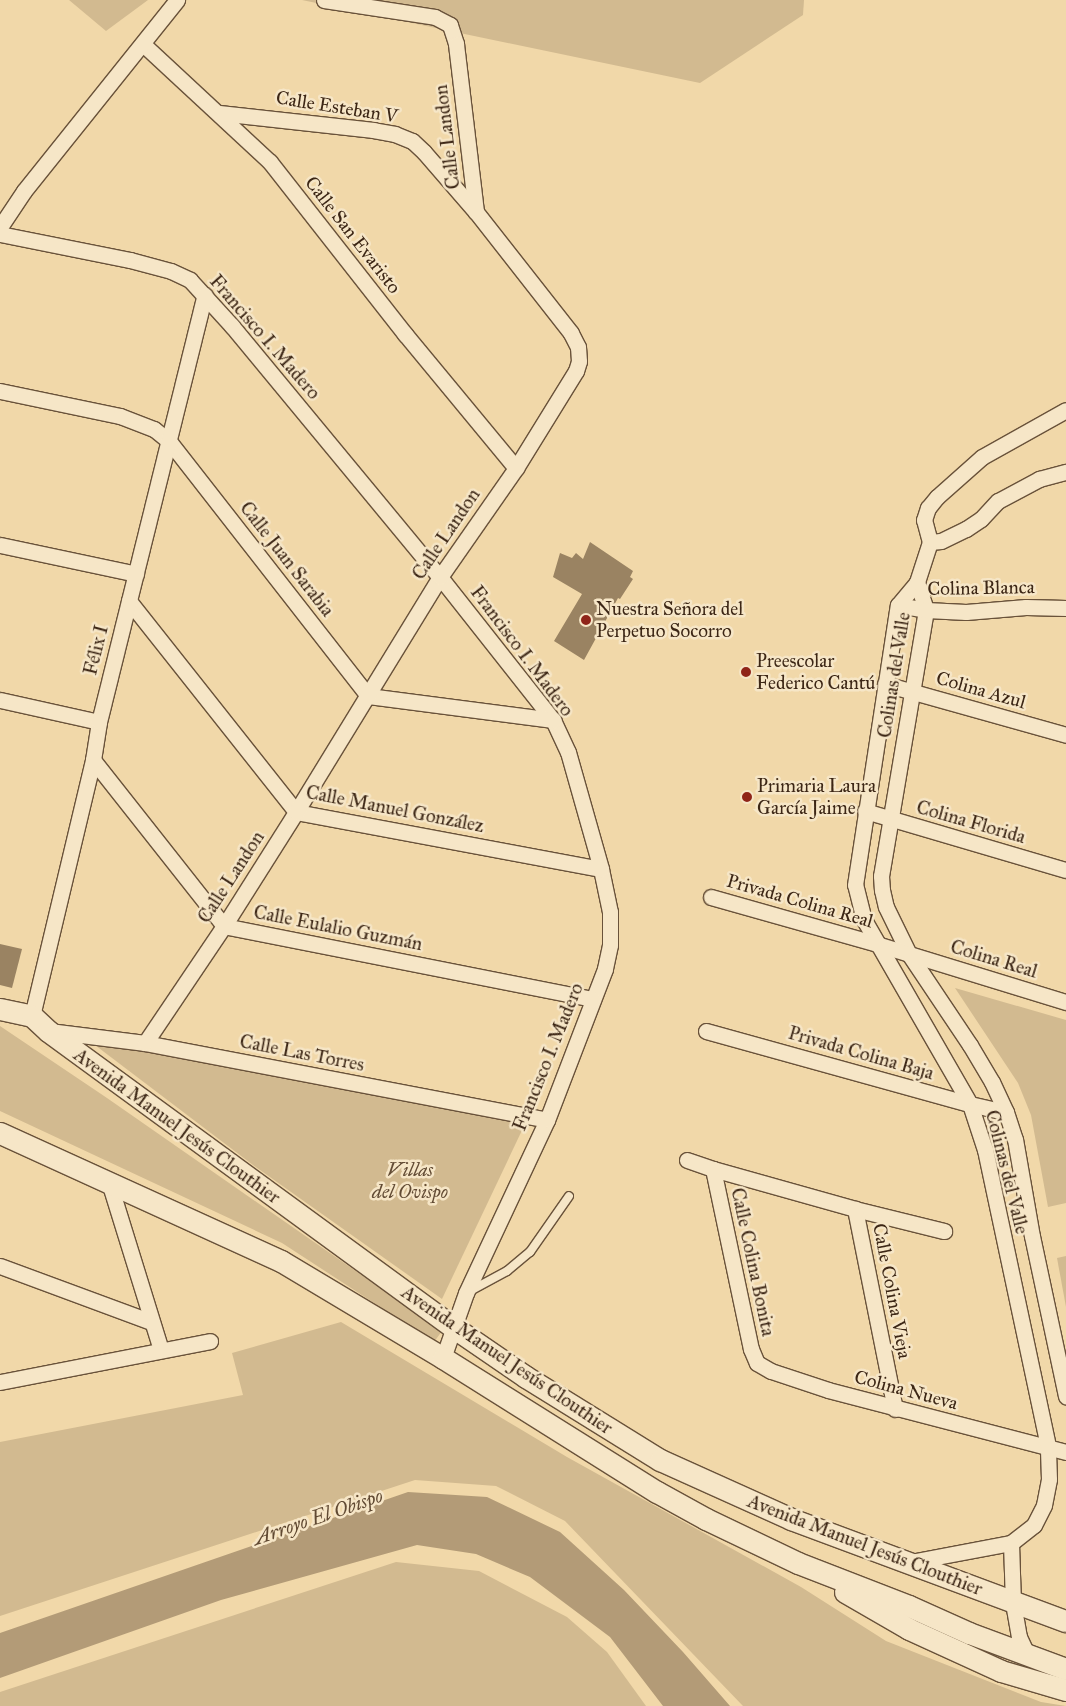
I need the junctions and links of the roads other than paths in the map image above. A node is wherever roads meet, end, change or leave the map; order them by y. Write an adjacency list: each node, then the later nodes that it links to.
1 (176, 0): 3 (street)
2 (324, 0): 5 (street, Calle Landon)
3 (143, 44): 4 (street, Calle San Evaristo); 6 (street)
4 (220, 114): 5 (street, Calle Esteban V); 12 (street, Calle San Evaristo)
5 (476, 212): 12 (street, Calle Landon)
6 (0, 227)
7 (0, 234): 8 (street, Francisco I. Madero)
8 (205, 295): 11 (street, Félix I); 17 (street, Francisco I. Madero)
9 (0, 391): 11 (street, Calle Juan Sarabia)
10 (1066, 410): 14 (street)
11 (169, 441): 16 (street, Félix I); 25 (street, Calle Juan Sarabia)
12 (516, 468): 17 (street, Calle Landon)
13 (1066, 472): 14 (street)
14 (930, 542): 18 (street)
15 (0, 545): 16 (street)
16 (136, 574): 19 (street, Félix I)
17 (440, 577): 25 (street, Calle Landon); 27 (street, Francisco I. Madero)
18 (917, 582): 20 (street, Colinas del Valle); 22 (street, Colinas del Valle)
19 (129, 601): 28 (street, Félix I); 32 (street, Calle Manuel González)
20 (898, 605): 22 (street, Colina Blanca); 23 (street, Colinas del Valle)
21 (1066, 608): 22 (street, Colina Blanca)
22 (926, 610): 24 (street, Colinas del Valle)
23 (884, 684): 24 (street, Colina Azul); 31 (street, Colinas del Valle)
24 (912, 691): 29 (street, Colina Azul); 33 (street, Colinas del Valle)
25 (368, 696): 27 (street); 32 (street, Calle Landon)
26 (0, 700): 28 (street)
27 (553, 720): 34 (street, Francisco I. Madero)
28 (99, 722): 30 (street, Félix I)
29 (1066, 735)
30 (93, 760): 37 (street, Calle Eulalio Guzmán); 43 (street, Félix I)
31 (865, 811): 33 (street, Colina Florida); 38 (street, Colinas del Valle)
32 (296, 812): 34 (street, Calle Manuel González); 37 (street, Calle Landon)
33 (892, 820): 35 (street, Colina Florida); 39 (street, Colinas del Valle)
34 (602, 869): 40 (street, Francisco I. Madero)
35 (1066, 870)
36 (711, 897): 38 (street, Privada Colina Real)
37 (224, 926): 40 (street, Calle Eulalio Guzmán); 46 (street, Calle Landon)
38 (877, 944): 39 (street, Privada Colina Real); 47 (street, Colinas del Valle)
39 (909, 954): 41 (street, Colina Real); 48 (street, Colinas del Valle)
40 (593, 999): 49 (street, Francisco I. Madero)
41 (1066, 1002)
42 (0, 1009): 43 (street)
43 (32, 1016): 44 (street, Avenida Manuel Jesús Clouthier)
44 (48, 1031): 46 (street, Calle Las Torres); 60 (street, Avenida Manuel Jesús Clouthier)
45 (706, 1031): 47 (street, Privada Colina Baja)
46 (145, 1043): 49 (street, Calle Las Torres)
47 (970, 1104): 48 (street, Privada Colina Baja); 68 (street, Colinas del Valle)
48 (1006, 1112): 66 (street, Colinas del Valle)
49 (548, 1120): 58 (street, Francisco I. Madero)
50 (0, 1134): 53 (street, Avenida Manuel Jesús Clouthier)
51 (687, 1160): 52 (street)
52 (713, 1169): 55 (street); 64 (street, Calle Colina Bonita)
53 (110, 1182): 59 (street); 63 (street, Avenida Manuel Jesús Clouthier)
54 (569, 1196): 58 (lane)
55 (855, 1209): 56 (street); 67 (street, Calle Colina Vieja)
56 (944, 1231)
57 (0, 1266): 59 (street)
58 (466, 1293): 60 (street, Francisco I. Madero)
59 (151, 1322): 62 (street)
60 (453, 1327): 63 (street, Francisco I. Madero); 72 (street, Avenida Manuel Jesús Clouthier)
61 (210, 1341): 62 (street)
62 (161, 1350): 65 (street)
63 (443, 1358): 71 (street, Avenida Manuel Jesús Clouthier)
64 (757, 1363): 67 (street, Colina Nueva)
65 (0, 1382)
66 (1066, 1396)
67 (895, 1409): 68 (street, Colina Nueva)
68 (1048, 1446): 69 (street, Colina Nueva); 70 (street, Colinas del Valle)
69 (1066, 1452)
70 (1011, 1543): 72 (street, Colinas del Valle); 73 (street)
71 (798, 1563): 75 (street, Avenida Manuel Jesús Clouthier); 77 (street)
72 (907, 1563): 73 (street, Avenida Manuel Jesús Clouthier)
73 (1013, 1603): 74 (street, Avenida Manuel Jesús Clouthier); 75 (street)
74 (1066, 1621)
75 (1028, 1656): 76 (street, Avenida Manuel Jesús Clouthier)
76 (1066, 1669)
77 (1066, 1690)

